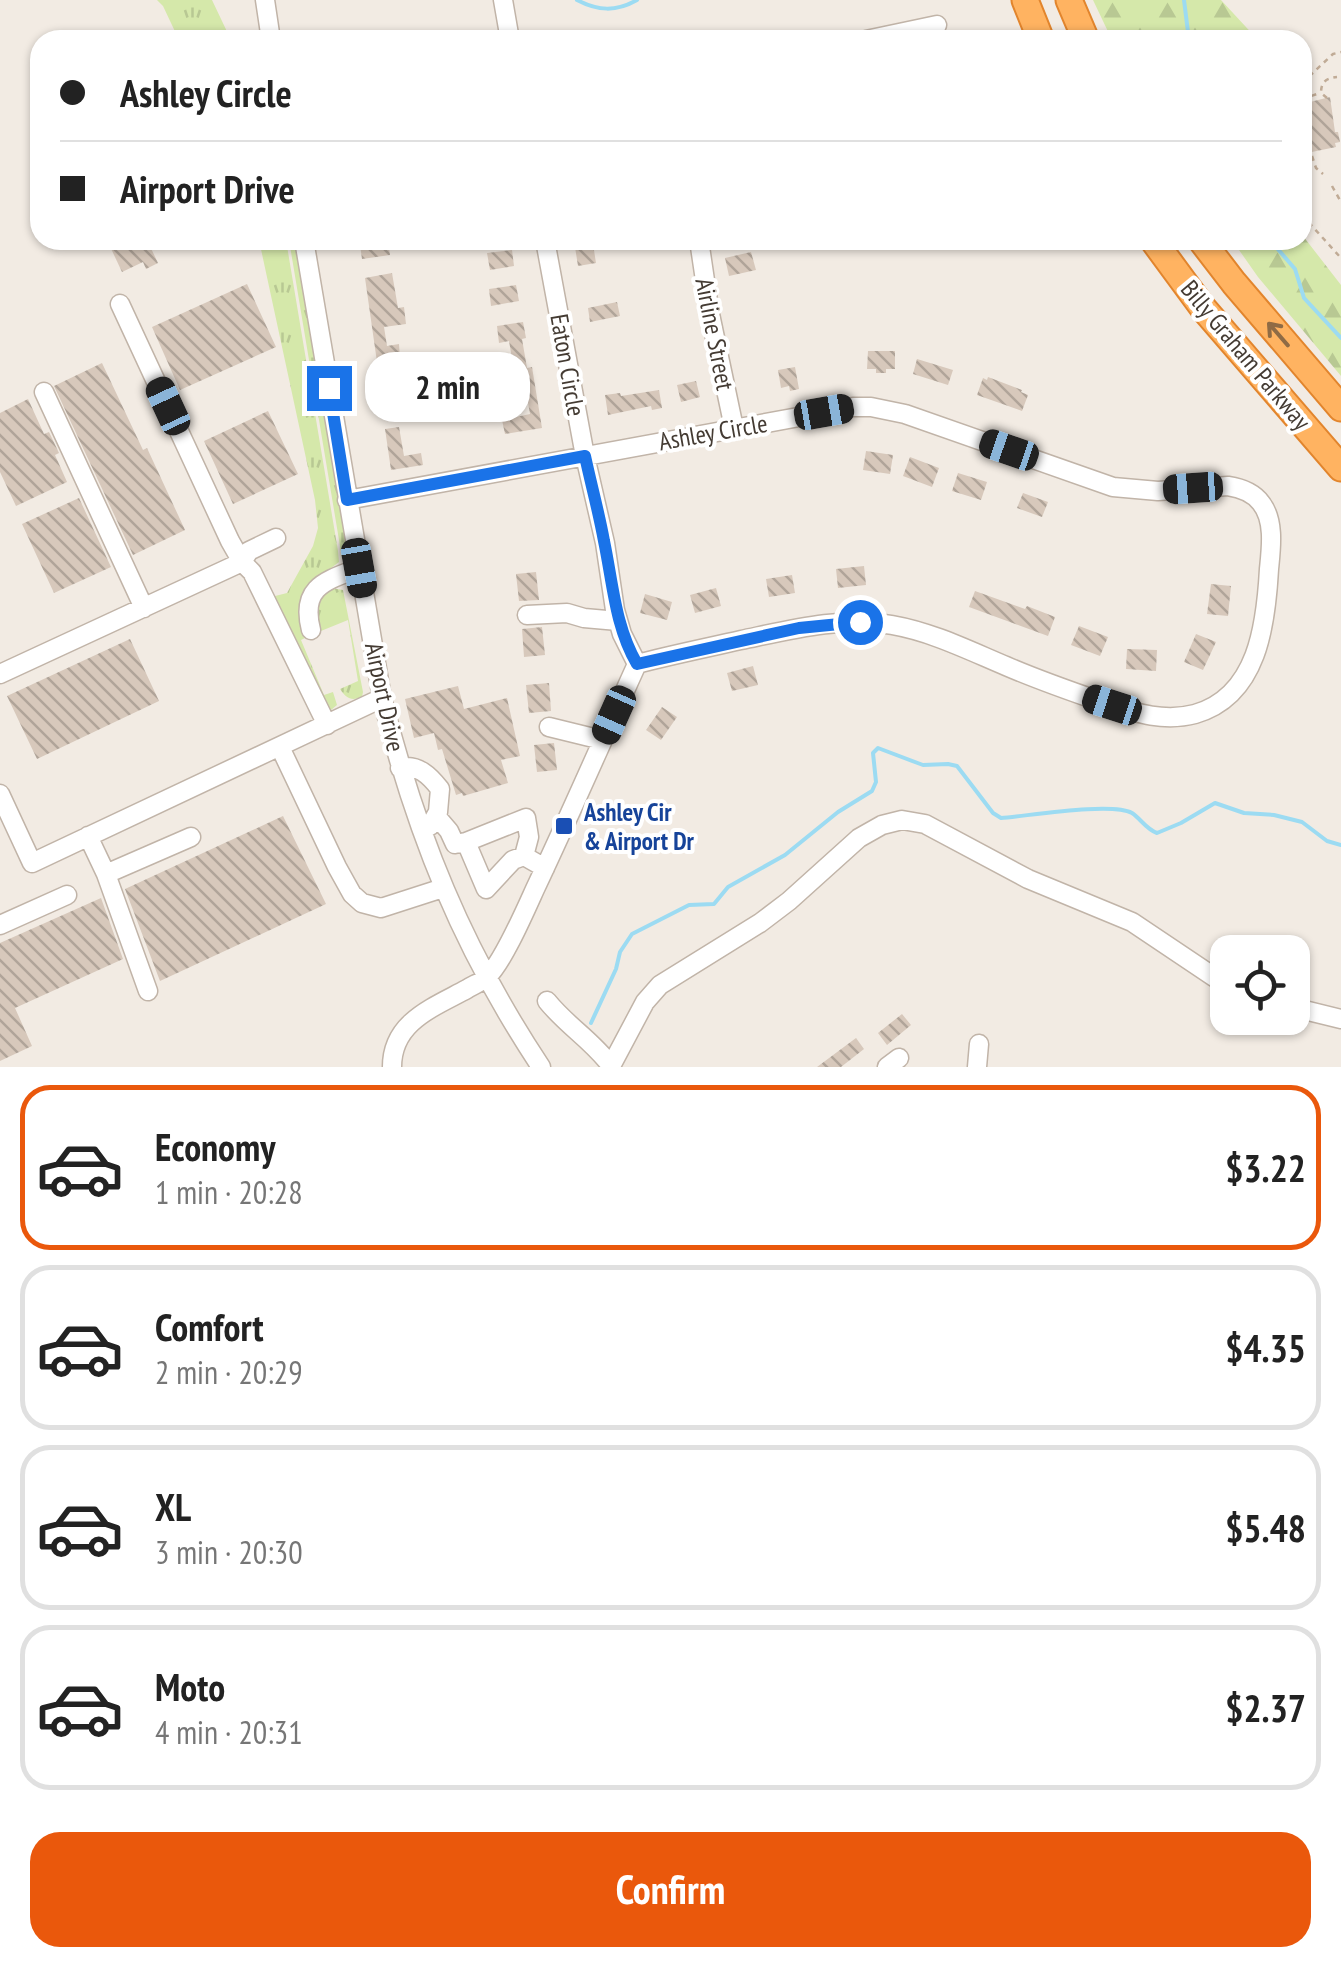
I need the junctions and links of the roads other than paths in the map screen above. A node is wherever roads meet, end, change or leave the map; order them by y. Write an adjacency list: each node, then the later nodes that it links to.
1 (265, 0): 6 (street)
2 (504, 0): 7 (street)
3 (1024, 0): 9 (highway)
4 (1069, 0): 10 (highway)
5 (937, 24): 8 (street)
6 (270, 30)
7 (508, 30)
8 (910, 30)
9 (1037, 30)
10 (1082, 30)
11 (306, 250): 22 (street, Airport Drive)
12 (547, 250): 20 (street, Eaton Circle)
13 (700, 250): 19 (street, Airline Street)
14 (1160, 250): 21 (highway, Billy Graham Parkway)
15 (1209, 250): 18 (highway, Billy Graham Parkway, one-way to 15)
16 (120, 304): 24 (street)
17 (44, 392): 26 (street)
18 (1341, 408)
19 (734, 428): 20 (street, Ashley Circle); 30 (street, Ashley Circle)
20 (585, 456): 22 (street, Ashley Circle); 28 (street, Eaton Circle)
21 (1341, 468)
22 (347, 500): 25 (street, Airport Drive)
23 (276, 538): 24 (street)
24 (242, 562): 26 (street); 33 (street)
25 (359, 568): 29 (street); 32 (street, Airport Drive)
26 (144, 608): 31 (street)
27 (527, 616): 28 (street)
28 (618, 621): 30 (street, Eaton Circle)
29 (311, 630)
30 (637, 664): 35 (street)
31 (0, 674)
32 (382, 698): 33 (street); 37 (street, Airport Drive)
33 (327, 724): 36 (street)
34 (549, 726): 35 (street)
35 (602, 740): 45 (street)
36 (280, 747): 41 (street); 47 (street)
37 (400, 768): 39 (street); 40 (street, Airport Drive)
38 (0, 794): 41 (street)
39 (436, 816): 40 (street); 43 (street)
40 (421, 830): 47 (street, Airport Drive)
41 (88, 836): 46 (street)
42 (191, 837): 46 (street)
43 (466, 842): 44 (street); 44 (street)
44 (524, 856): 45 (street)
45 (545, 868): 51 (street)
46 (106, 874): 52 (street)
47 (443, 888): 51 (street, Airport Drive)
48 (67, 895): 49 (street)
49 (0, 925)
50 (1210, 974): 59 (street)
51 (487, 977): 57 (street); 58 (street, Airport Drive)
52 (148, 992)
53 (548, 1001): 59 (street)
54 (1310, 1011): 55 (street)
55 (1341, 1019)
56 (979, 1044): 60 (street)
57 (392, 1067)
58 (541, 1067)
59 (612, 1067)
60 (977, 1067)

